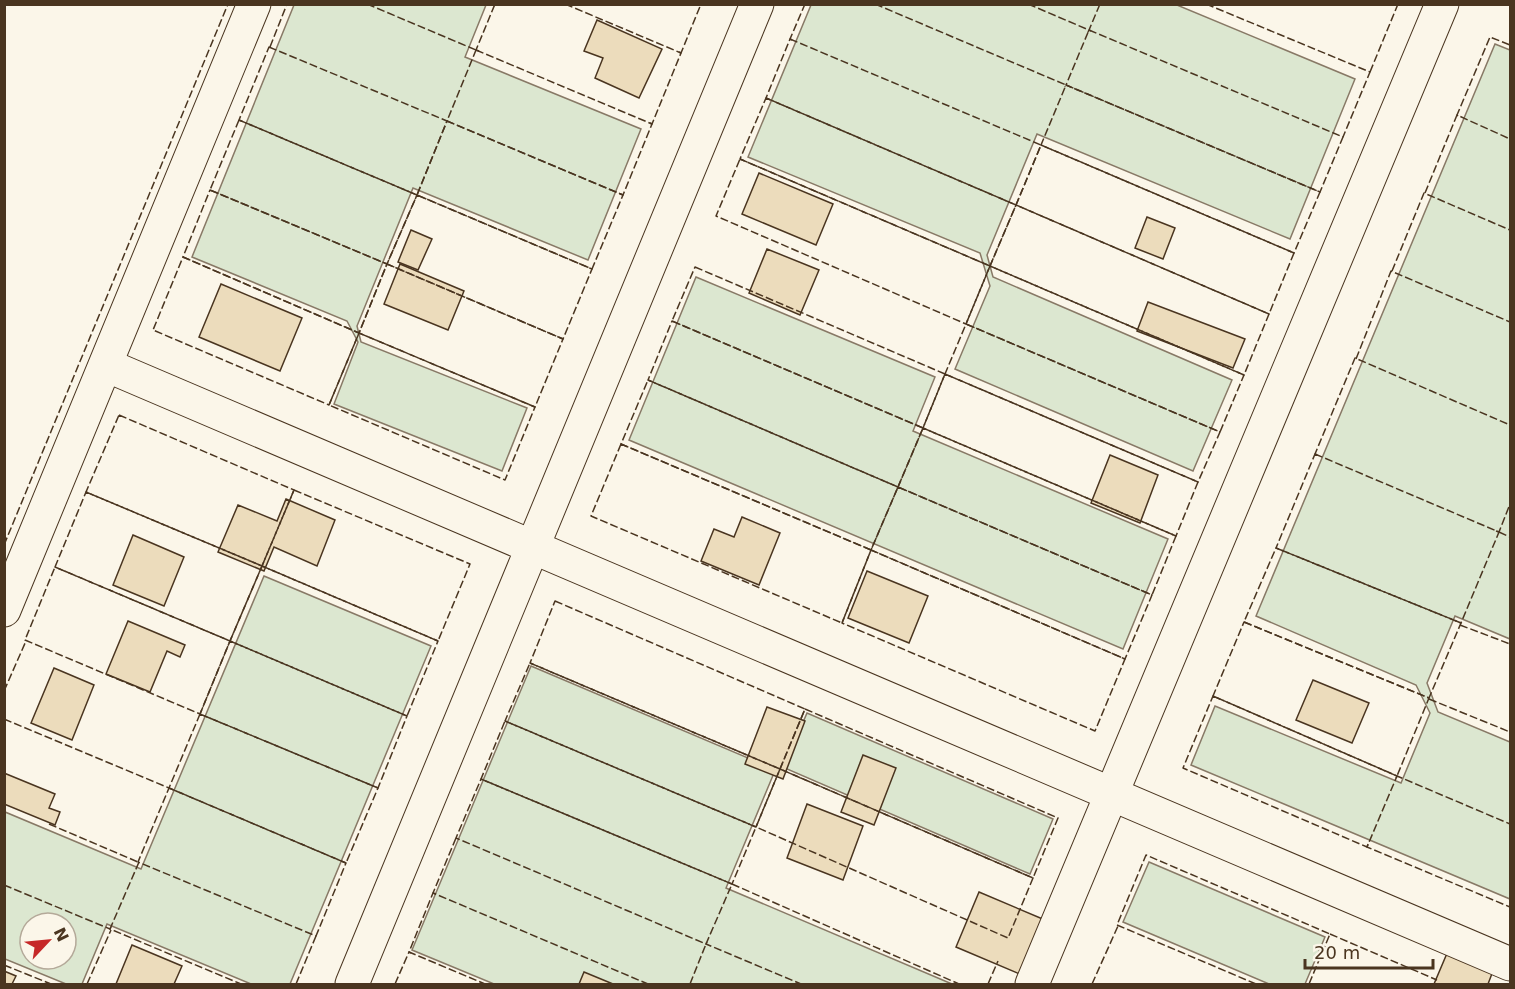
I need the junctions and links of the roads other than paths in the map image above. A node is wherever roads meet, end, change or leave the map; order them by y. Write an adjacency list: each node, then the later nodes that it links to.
1 (254, 4): 4 (street)
2 (757, 4): 5 (street)
3 (1442, 4): 7 (street)
4 (106, 365): 5 (street); 6 (street)
5 (533, 547): 7 (street); 9 (street)
6 (4, 610)
7 (1111, 794): 8 (street); 10 (street)
8 (1510, 964)
9 (352, 984)
10 (1032, 984)

